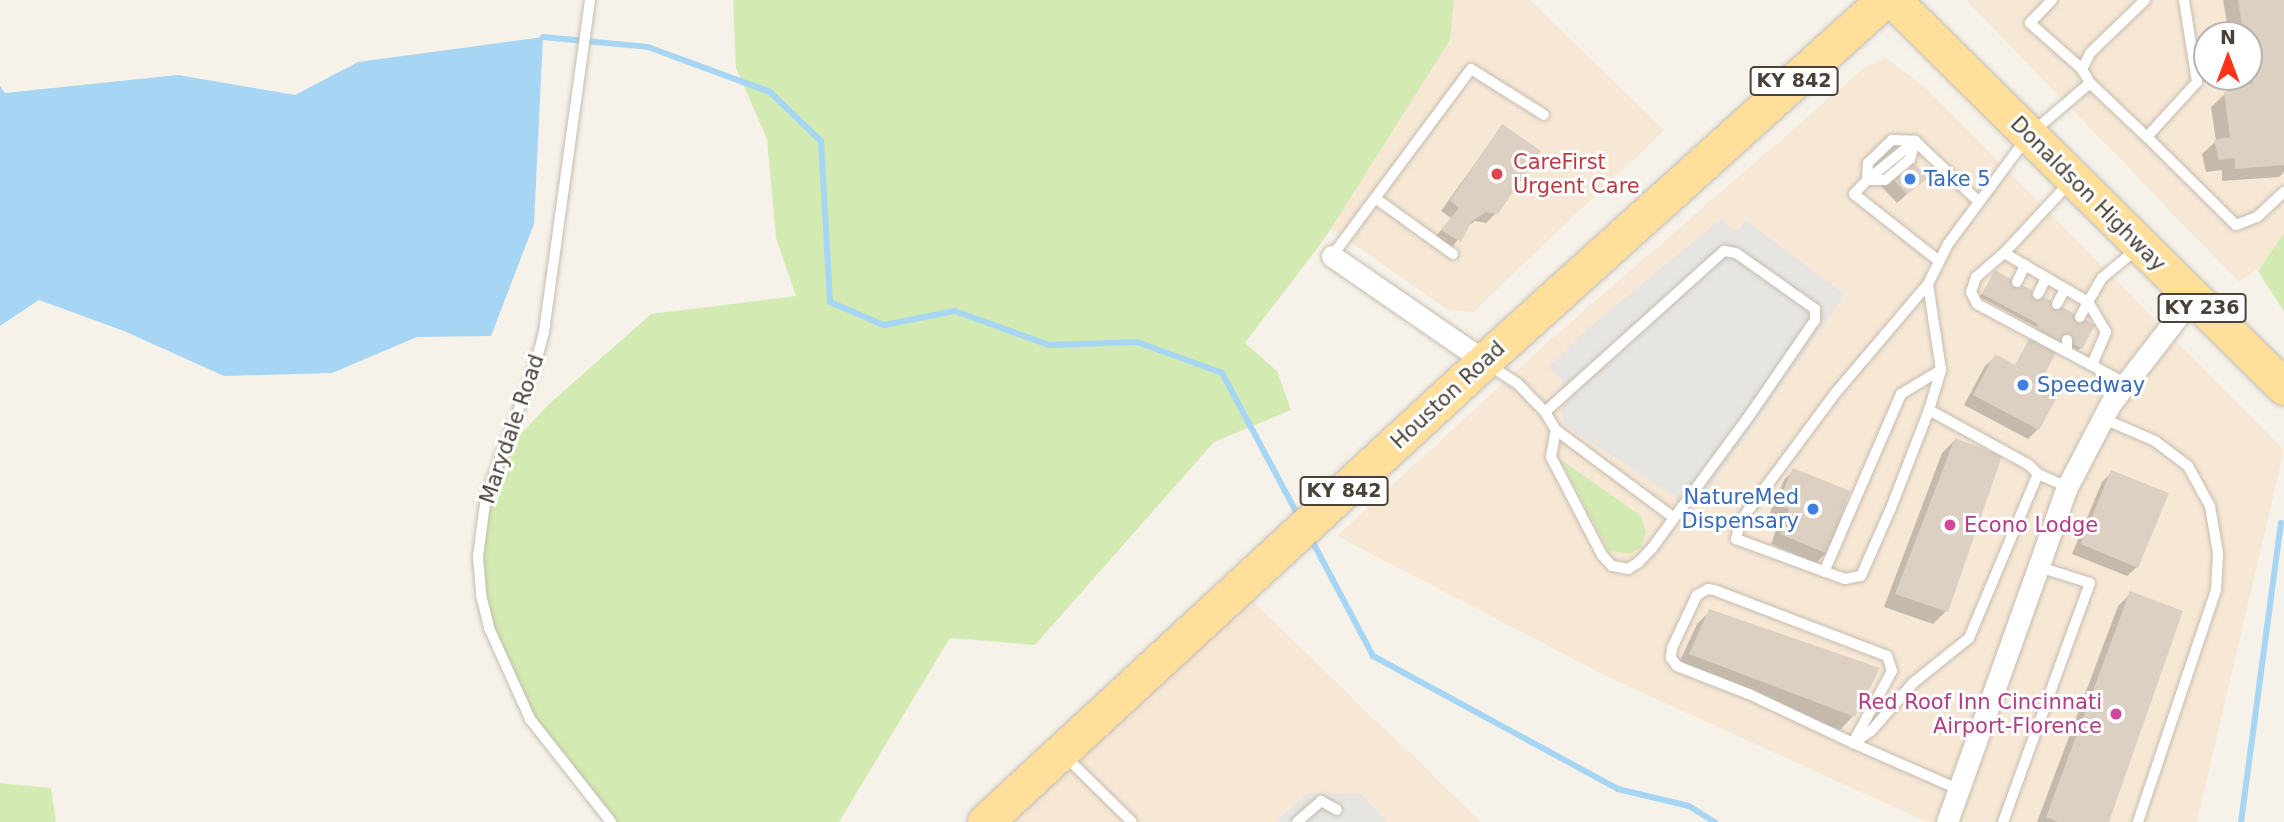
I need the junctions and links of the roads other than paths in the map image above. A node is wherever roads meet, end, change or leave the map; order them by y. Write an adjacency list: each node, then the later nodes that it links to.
1 (590, 0): 53 (lane, Marydale Road)
2 (1884, 0): 35 (main road, Houston Road / KY 842)
3 (1893, 0): 10 (main road, Donaldson Highway / KY 236)
4 (2052, 0): 7 (lane)
5 (2145, 0): 7 (lane)
6 (2184, 0): 11 (lane)
7 (2082, 69): 8 (lane)
8 (2090, 83): 10 (lane); 11 (lane)
9 (1544, 115): 16 (lane)
10 (2029, 135): 13 (main road, Donaldson Highway / KY 236); 17 (lane)
11 (2147, 136): 15 (lane)
12 (1915, 141): 14 (lane); 14 (lane); 17 (lane)
13 (2073, 179): 18 (main road, Donaldson Highway / KY 236); 19 (lane)
14 (1867, 180): 22 (lane)
15 (2284, 192)
16 (1375, 198): 20 (lane); 21 (lane)
17 (1979, 202): 22 (lane)
18 (2140, 245): 29 (main road, Donaldson Highway / KY 236); 30 (lane)
19 (2004, 253): 23 (lane); 34 (lane)
20 (1452, 254)
21 (1332, 256): 35 (street)
22 (1939, 261): 26 (lane)
23 (2025, 265): 24 (lane); 25 (lane)
24 (2046, 278): 27 (lane); 28 (lane)
25 (2017, 282)
26 (1928, 284): 37 (lane); 48 (lane)
27 (2065, 289): 30 (lane); 31 (lane)
28 (2038, 294)
29 (2192, 298): 38 (street); 39 (main road, Donaldson Highway / KY 236)
30 (2088, 302): 33 (lane); 36 (lane)
31 (2057, 304)
32 (2025, 317): 34 (lane)
33 (2080, 317)
34 (2019, 328): 36 (lane)
35 (1484, 361): 41 (lane); 50 (main road, Houston Road / KY 842)
36 (2092, 365): 38 (lane)
37 (1941, 370): 40 (lane); 48 (lane)
38 (2125, 383): 42 (street)
39 (2284, 387)
40 (1929, 410): 44 (lane); 48 (lane)
41 (1545, 412): 43 (lane); 46 (lane)
42 (2102, 418): 45 (street); 59 (lane)
43 (1556, 430): 46 (lane); 46 (lane)
44 (2038, 474): 45 (lane); 49 (lane)
45 (2067, 487): 47 (street)
46 (1674, 518)
47 (2036, 566): 51 (street); 58 (lane)
48 (1824, 572)
49 (1853, 743): 49 (lane); 51 (lane)
50 (1061, 752): 54 (main road, Houston Road / KY 842); 55 (lane)
51 (1959, 790): 57 (street)
52 (1337, 810): 56 (lane)
53 (611, 822)
54 (985, 822)
55 (1132, 822)
56 (1297, 822)
57 (1948, 822)
58 (2003, 822)
59 (2137, 822)

